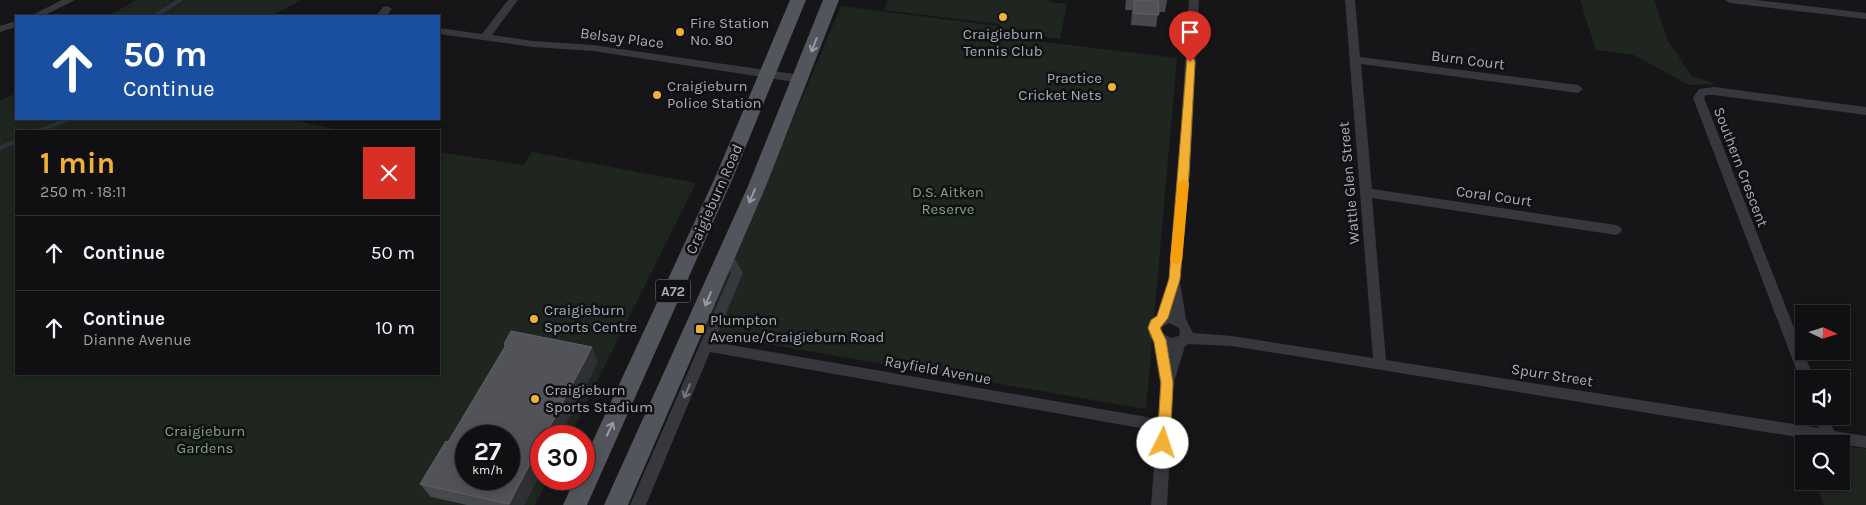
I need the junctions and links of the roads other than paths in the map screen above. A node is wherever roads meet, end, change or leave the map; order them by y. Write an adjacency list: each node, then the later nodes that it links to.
1 (70, 0): 8 (street)
2 (513, 0): 13 (street)
3 (798, 0): 15 (main road, Craigieburn Road / A72)
4 (831, 0): 16 (main road, A72, one-way to 16)
5 (1194, 0): 22 (street)
6 (1350, 0): 14 (street, Wattle Glen Street)
7 (1730, 0): 9 (street)
8 (36, 15)
9 (1866, 16)
10 (15, 24): 11 (street)
11 (0, 29)
12 (440, 30): 13 (street, Belsay Place)
13 (485, 37): 15 (street, Belsay Place)
14 (1355, 60): 17 (street, Burn Court); 19 (street, Wattle Glen Street)
15 (761, 70): 16 (street, Belsay Place); 34 (main road, Craigieburn Road / A72, one-way to 15)
16 (800, 79): 21 (main road, A72, one-way to 21)
17 (1578, 89)
18 (1866, 111): 28 (street, Southern Crescent)
19 (1366, 194): 20 (street, Coral Court); 27 (street, Wattle Glen Street)
20 (1616, 230)
21 (727, 255): 26 (street); 35 (main road, A72, one-way to 35)
22 (1174, 279): 23 (street); 24 (street)
23 (1162, 318): 24 (street); 25 (street)
24 (1183, 332): 25 (street); 27 (street, Spurr Street); 29 (street)
25 (1160, 340): 29 (street)
26 (706, 346): 30 (street, Rayfield Avenue); 36 (street, one-way to 36)
27 (1380, 364): 31 (street, Spurr Street)
28 (1804, 370)
29 (1167, 383): 30 (street)
30 (1164, 426): 37 (street)
31 (1823, 435)
32 (1850, 439): 33 (street, Spurr Street)
33 (1866, 442)
34 (575, 505)
35 (616, 505)
36 (638, 505)
37 (1159, 505)

